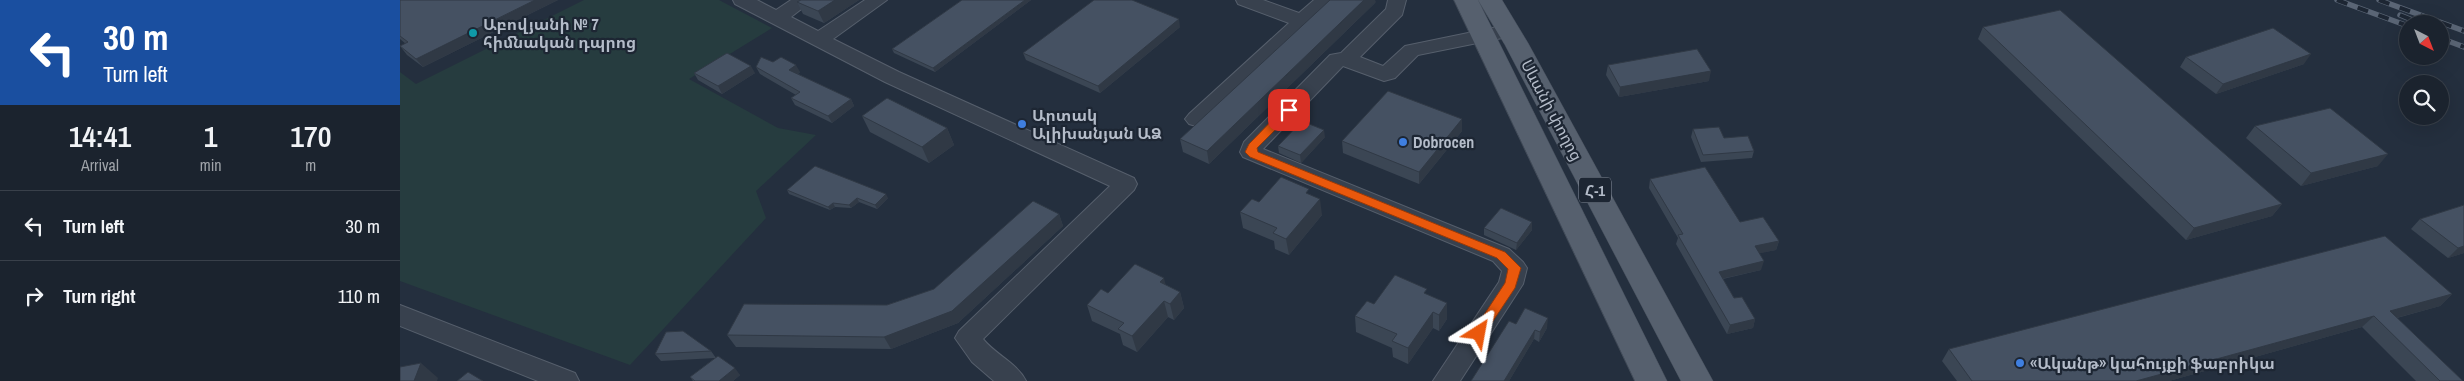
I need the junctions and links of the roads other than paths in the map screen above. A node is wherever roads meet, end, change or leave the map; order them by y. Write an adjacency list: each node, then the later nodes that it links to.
1 (742, 0): 9 (street)
2 (804, 0): 9 (street)
3 (878, 0): 12 (street)
4 (1245, 0): 10 (street)
5 (1325, 0): 10 (street)
6 (1397, 0): 13 (street)
7 (1466, 0): 11 (main road, Սևանի փողոց / Հ-1)
8 (1490, 0): 11 (main road, Սևանի փողոց / Հ-1)
9 (777, 18): 12 (street)
10 (1302, 21): 14 (street)
11 (1495, 33): 13 (street); 19 (main road, Սևանի փողոց / Հ-1); 20 (main road, Սևանի փողոց / Հ-1)
12 (818, 40): 17 (street)
13 (1348, 59): 18 (street)
14 (1196, 118)
15 (400, 315): 16 (street)
16 (566, 381)
17 (1013, 381)
18 (1446, 381)
19 (1651, 381)
20 (1697, 381)

